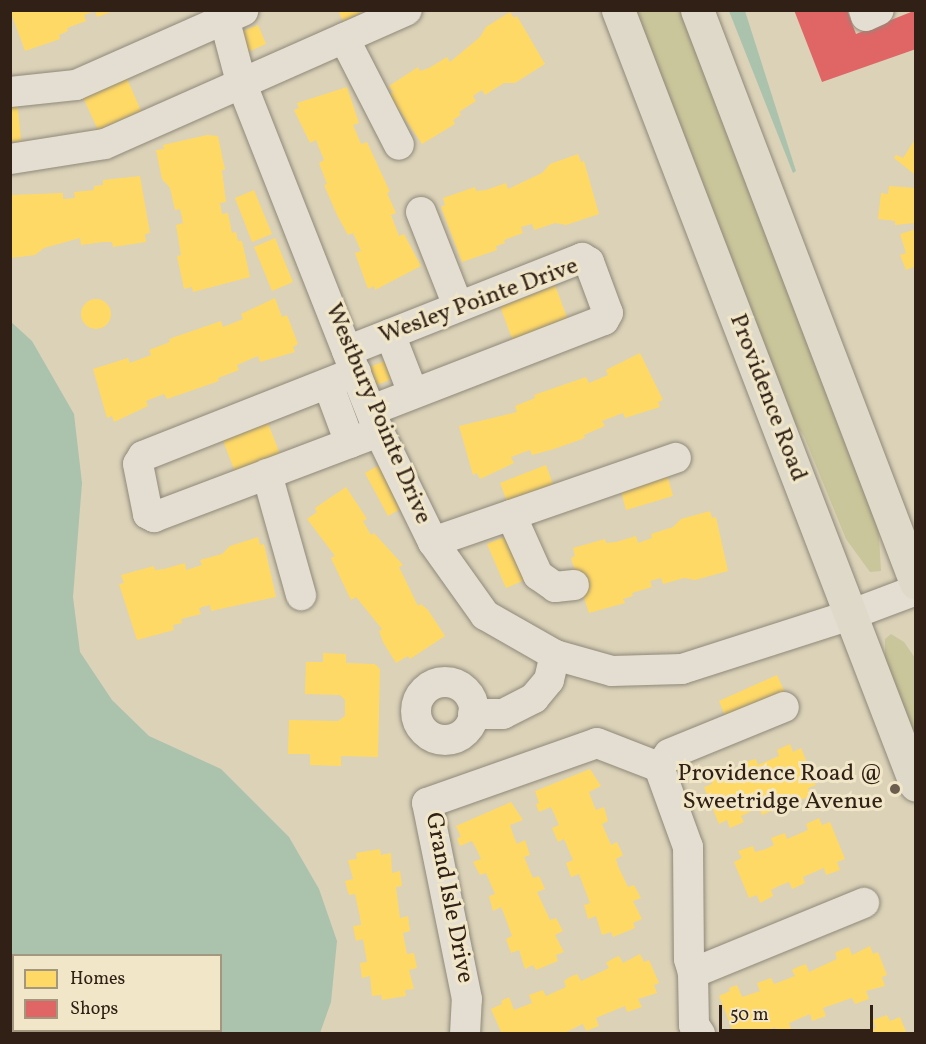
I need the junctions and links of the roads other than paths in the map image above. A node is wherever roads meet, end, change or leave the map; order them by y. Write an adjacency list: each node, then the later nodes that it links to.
1 (407, 10): 7 (street)
2 (618, 10): 28 (main road, Providence Road)
3 (697, 10): 24 (main road)
4 (864, 10): 5 (street)
5 (879, 10)
6 (231, 13): 8 (street, Westbury Pointe Drive); 9 (street)
7 (344, 38): 8 (street); 10 (street)
8 (242, 82): 11 (street); 15 (street, Westbury Pointe Drive)
9 (13, 86)
10 (399, 145)
11 (10, 159)
12 (421, 212): 13 (street)
13 (458, 306): 14 (street, Wesley Pointe Drive); 17 (street, Wesley Pointe Drive)
14 (390, 334): 15 (street, Wesley Pointe Drive); 17 (street)
15 (352, 362): 16 (street, Wesley Pointe Drive); 18 (street, Westbury Pointe Drive)
16 (328, 384): 19 (street); 21 (street, Wesley Pointe Drive)
17 (413, 393): 18 (street, Wesley Pointe Drive)
18 (376, 421): 19 (street, Wesley Pointe Drive); 23 (street, Westbury Pointe Drive)
19 (350, 443): 21 (street, Wesley Pointe Drive)
20 (676, 458): 22 (street)
21 (267, 474): 27 (street)
22 (511, 515): 23 (street); 25 (street)
23 (433, 542): 29 (street, Westbury Pointe Drive)
24 (915, 583)
25 (574, 585)
26 (915, 590): 28 (street, Westbury Pointe Drive)
27 (301, 595)
28 (850, 615): 29 (street, Westbury Pointe Drive); 33 (main road, Providence Road)
29 (555, 655): 31 (street)
30 (784, 707): 32 (street)
31 (473, 714)
32 (659, 767): 35 (street); 37 (street, Grand Isle Drive)
33 (915, 785)
34 (864, 903): 35 (street)
35 (693, 973): 36 (street)
36 (689, 1031)
37 (465, 1034)

